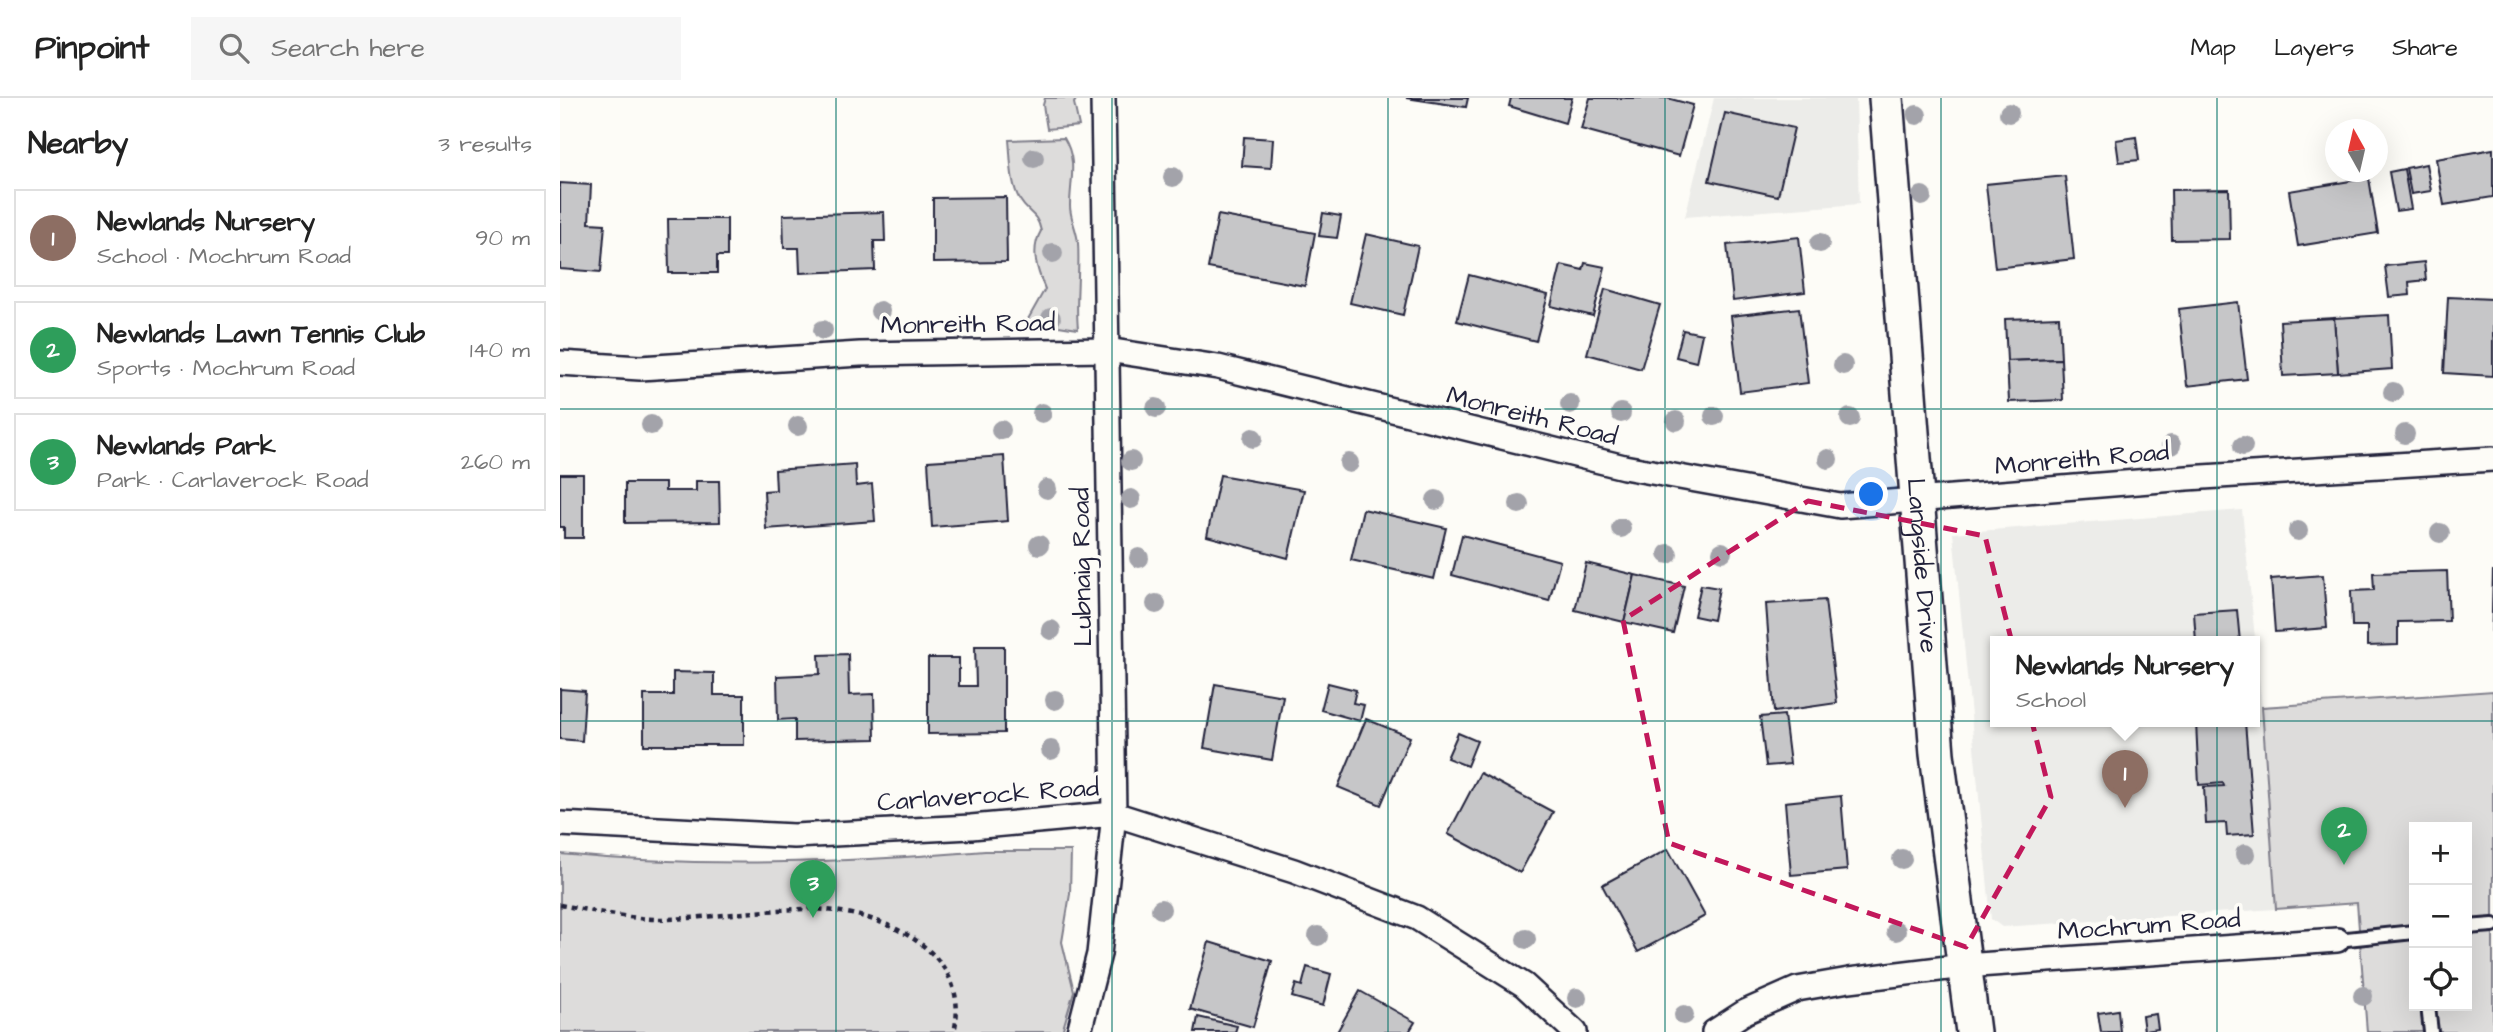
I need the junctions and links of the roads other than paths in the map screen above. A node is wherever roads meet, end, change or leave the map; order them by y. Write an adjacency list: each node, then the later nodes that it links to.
1 (1103, 98): 3 (street, Lubnaig Road)
2 (1886, 98): 6 (street, Langside Drive)
3 (1107, 350): 4 (street, Monreith Road); 6 (street, Monreith Road); 7 (street, Lubnaig Road)
4 (560, 363)
5 (2493, 460): 6 (street, Monreith Road)
6 (1918, 502): 13 (street, Langside Drive)
7 (1114, 814): 8 (street, Carlaverock Road); 15 (street, Lubnaig Road); 16 (street, Carlaverock Road)
8 (560, 824)
9 (2493, 925): 10 (lane)
10 (2472, 927)
11 (2409, 933): 12 (lane)
12 (2337, 940): 13 (street, Mochrum Road)
13 (1964, 966): 17 (street, Mochrum Road); 18 (street, Langside Drive)
14 (2429, 1011): 19 (lane)
15 (1079, 1032)
16 (1575, 1032)
17 (1714, 1032)
18 (1973, 1032)
19 (2431, 1032)

